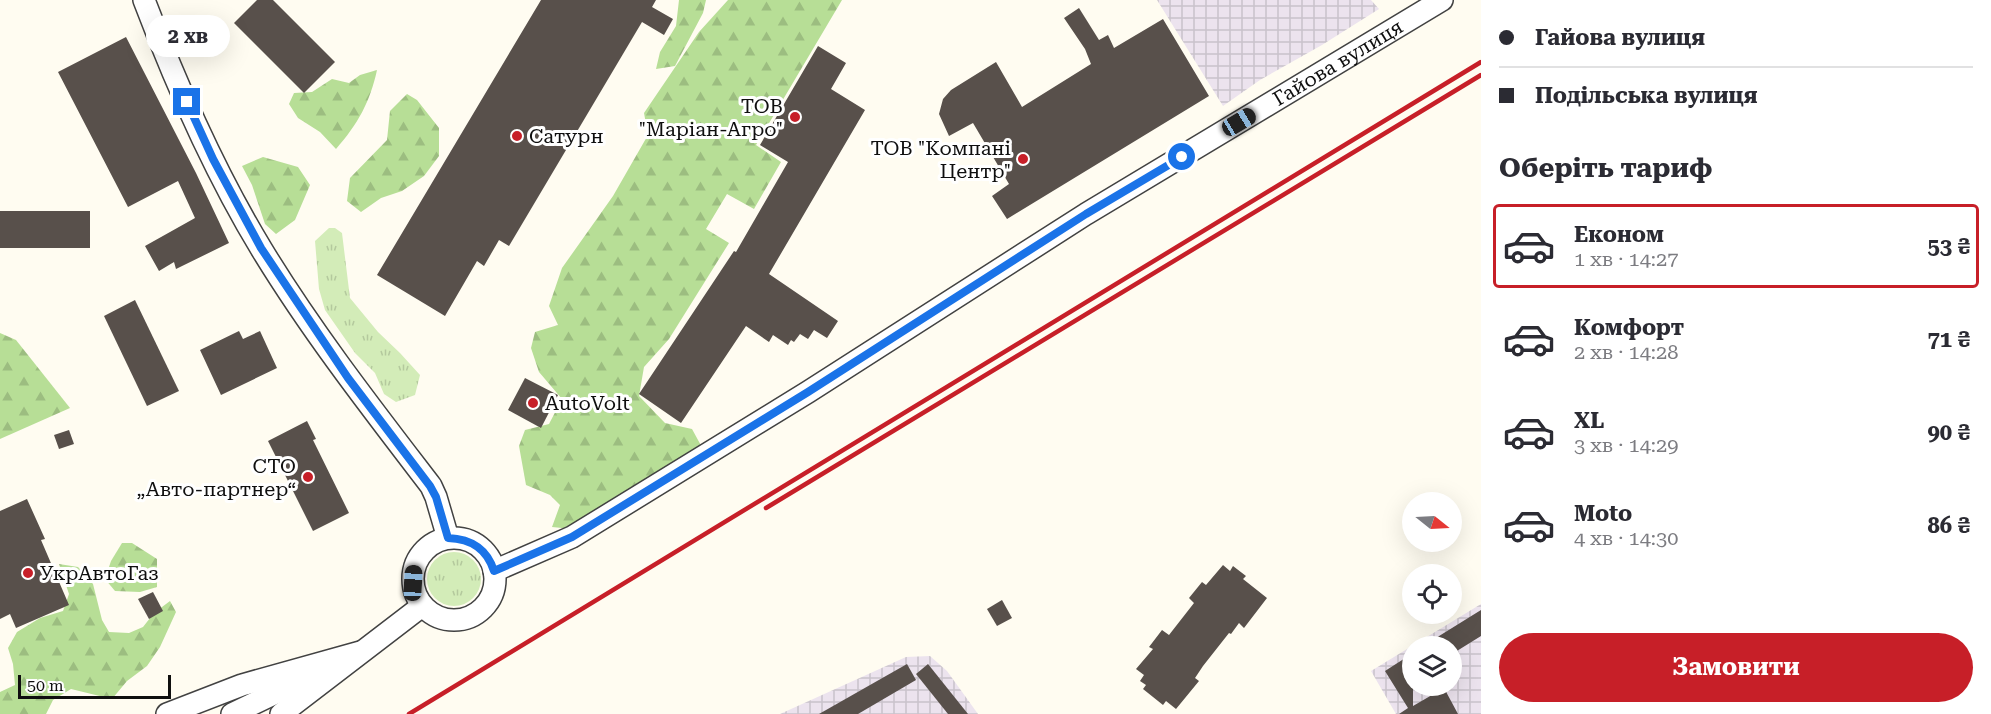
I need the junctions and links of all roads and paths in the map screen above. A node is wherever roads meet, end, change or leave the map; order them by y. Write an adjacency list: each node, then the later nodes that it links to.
1 (144, 0): 3 (street)
2 (1442, 0): 4 (street, Гайова вулиця)
3 (448, 538): 4 (street); 5 (street)
4 (494, 571): 5 (street)
5 (422, 606): 6 (street)
6 (360, 652): 7 (street); 8 (street); 9 (street)
7 (167, 714)
8 (232, 714)
9 (281, 714)

